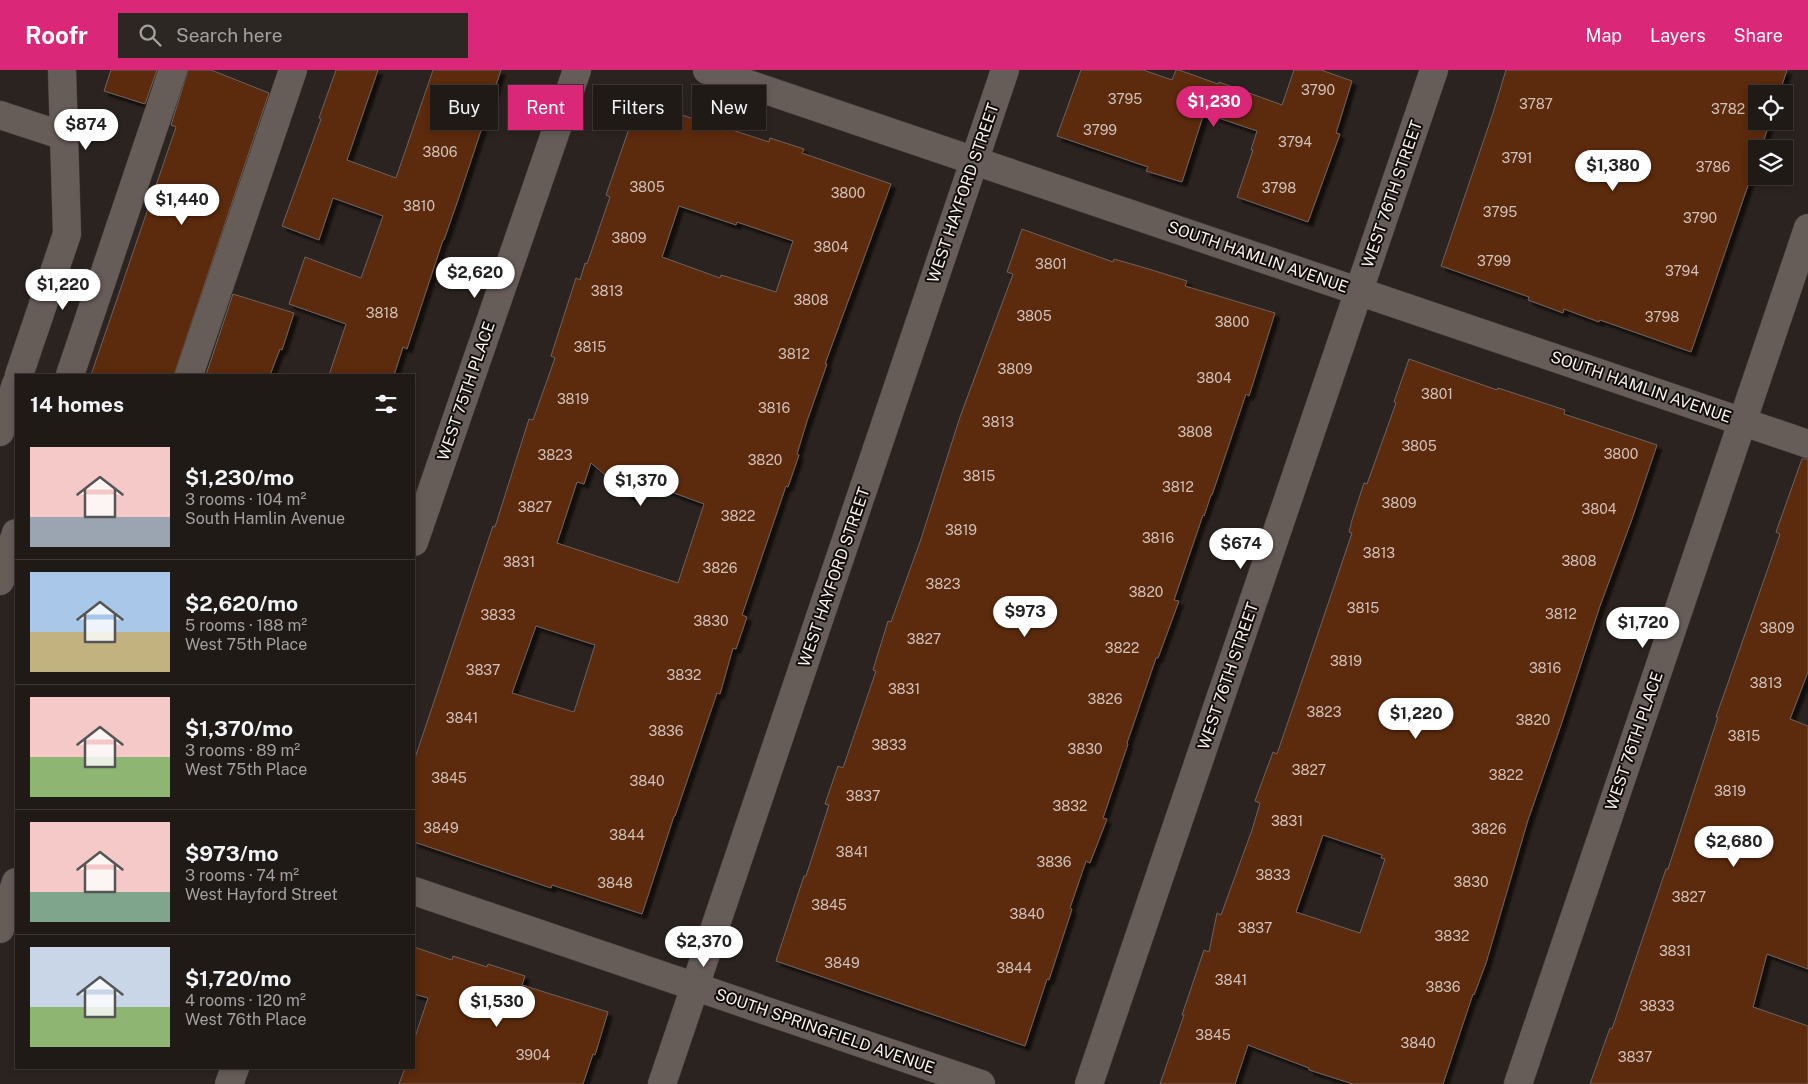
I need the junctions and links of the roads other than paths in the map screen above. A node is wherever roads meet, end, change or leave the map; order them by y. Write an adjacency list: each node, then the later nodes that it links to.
1 (62, 70): 9 (street)
2 (174, 70): 14 (street)
3 (293, 70): 15 (street)
4 (577, 70): 21 (street, WEST 75TH PLACE)
5 (707, 70): 10 (street, SOUTH HAMLIN AVENUE)
6 (1005, 70): 10 (street, WEST HAYFORD STREET)
7 (1434, 70): 12 (street, WEST 76TH STREET)
8 (0, 115): 9 (street)
9 (64, 136): 13 (street)
10 (974, 161): 12 (street, SOUTH HAMLIN AVENUE); 26 (street, WEST HAYFORD STREET)
11 (1808, 228): 17 (street, WEST 76TH PLACE)
12 (1358, 291): 17 (street, SOUTH HAMLIN AVENUE); 31 (street, WEST 76TH STREET)
13 (19, 374)
14 (70, 374)
15 (190, 374)
16 (15, 387): 18 (street)
17 (1743, 422): 19 (street, SOUTH HAMLIN AVENUE); 32 (street, WEST 76TH PLACE)
18 (0, 432)
19 (1808, 444)
20 (15, 536): 22 (street)
21 (415, 539)
22 (0, 580)
23 (15, 885): 25 (street)
24 (415, 891): 26 (street, SOUTH SPRINGFIELD AVENUE)
25 (0, 928)
26 (695, 987): 29 (street, WEST HAYFORD STREET); 30 (street, SOUTH SPRINGFIELD AVENUE)
27 (235, 1069): 28 (street)
28 (229, 1084)
29 (662, 1084)
30 (981, 1084)
31 (1089, 1084)
32 (1518, 1084)

